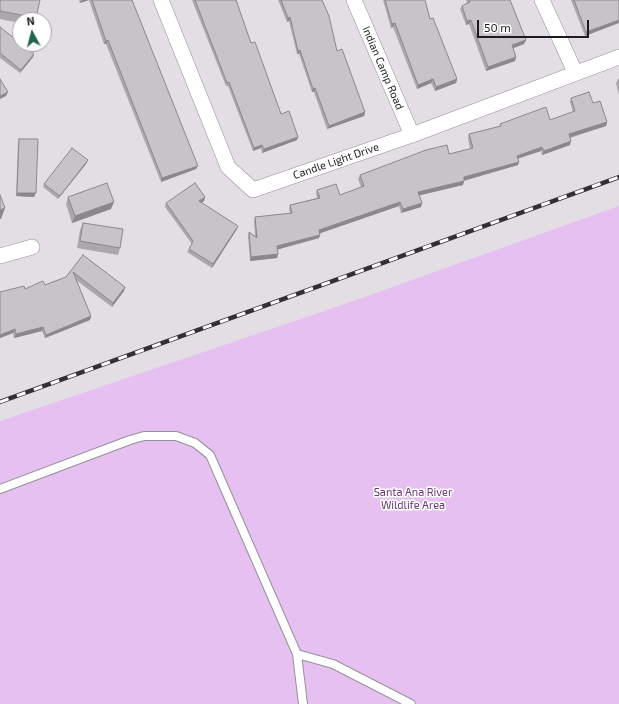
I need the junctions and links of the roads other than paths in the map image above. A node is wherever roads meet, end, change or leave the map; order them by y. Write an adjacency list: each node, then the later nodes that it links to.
1 (160, 0): 6 (street, Candle Light Drive)
2 (354, 0): 6 (street, Indian Camp Road)
3 (542, 0): 5 (street)
4 (619, 57): 5 (street, Candle Light Drive)
5 (574, 72): 6 (street, Candle Light Drive)
6 (412, 135)
7 (32, 246): 8 (street)
8 (0, 256)
9 (0, 489): 10 (lane)
10 (297, 654): 11 (lane); 12 (lane)
11 (303, 704)
12 (411, 704)

